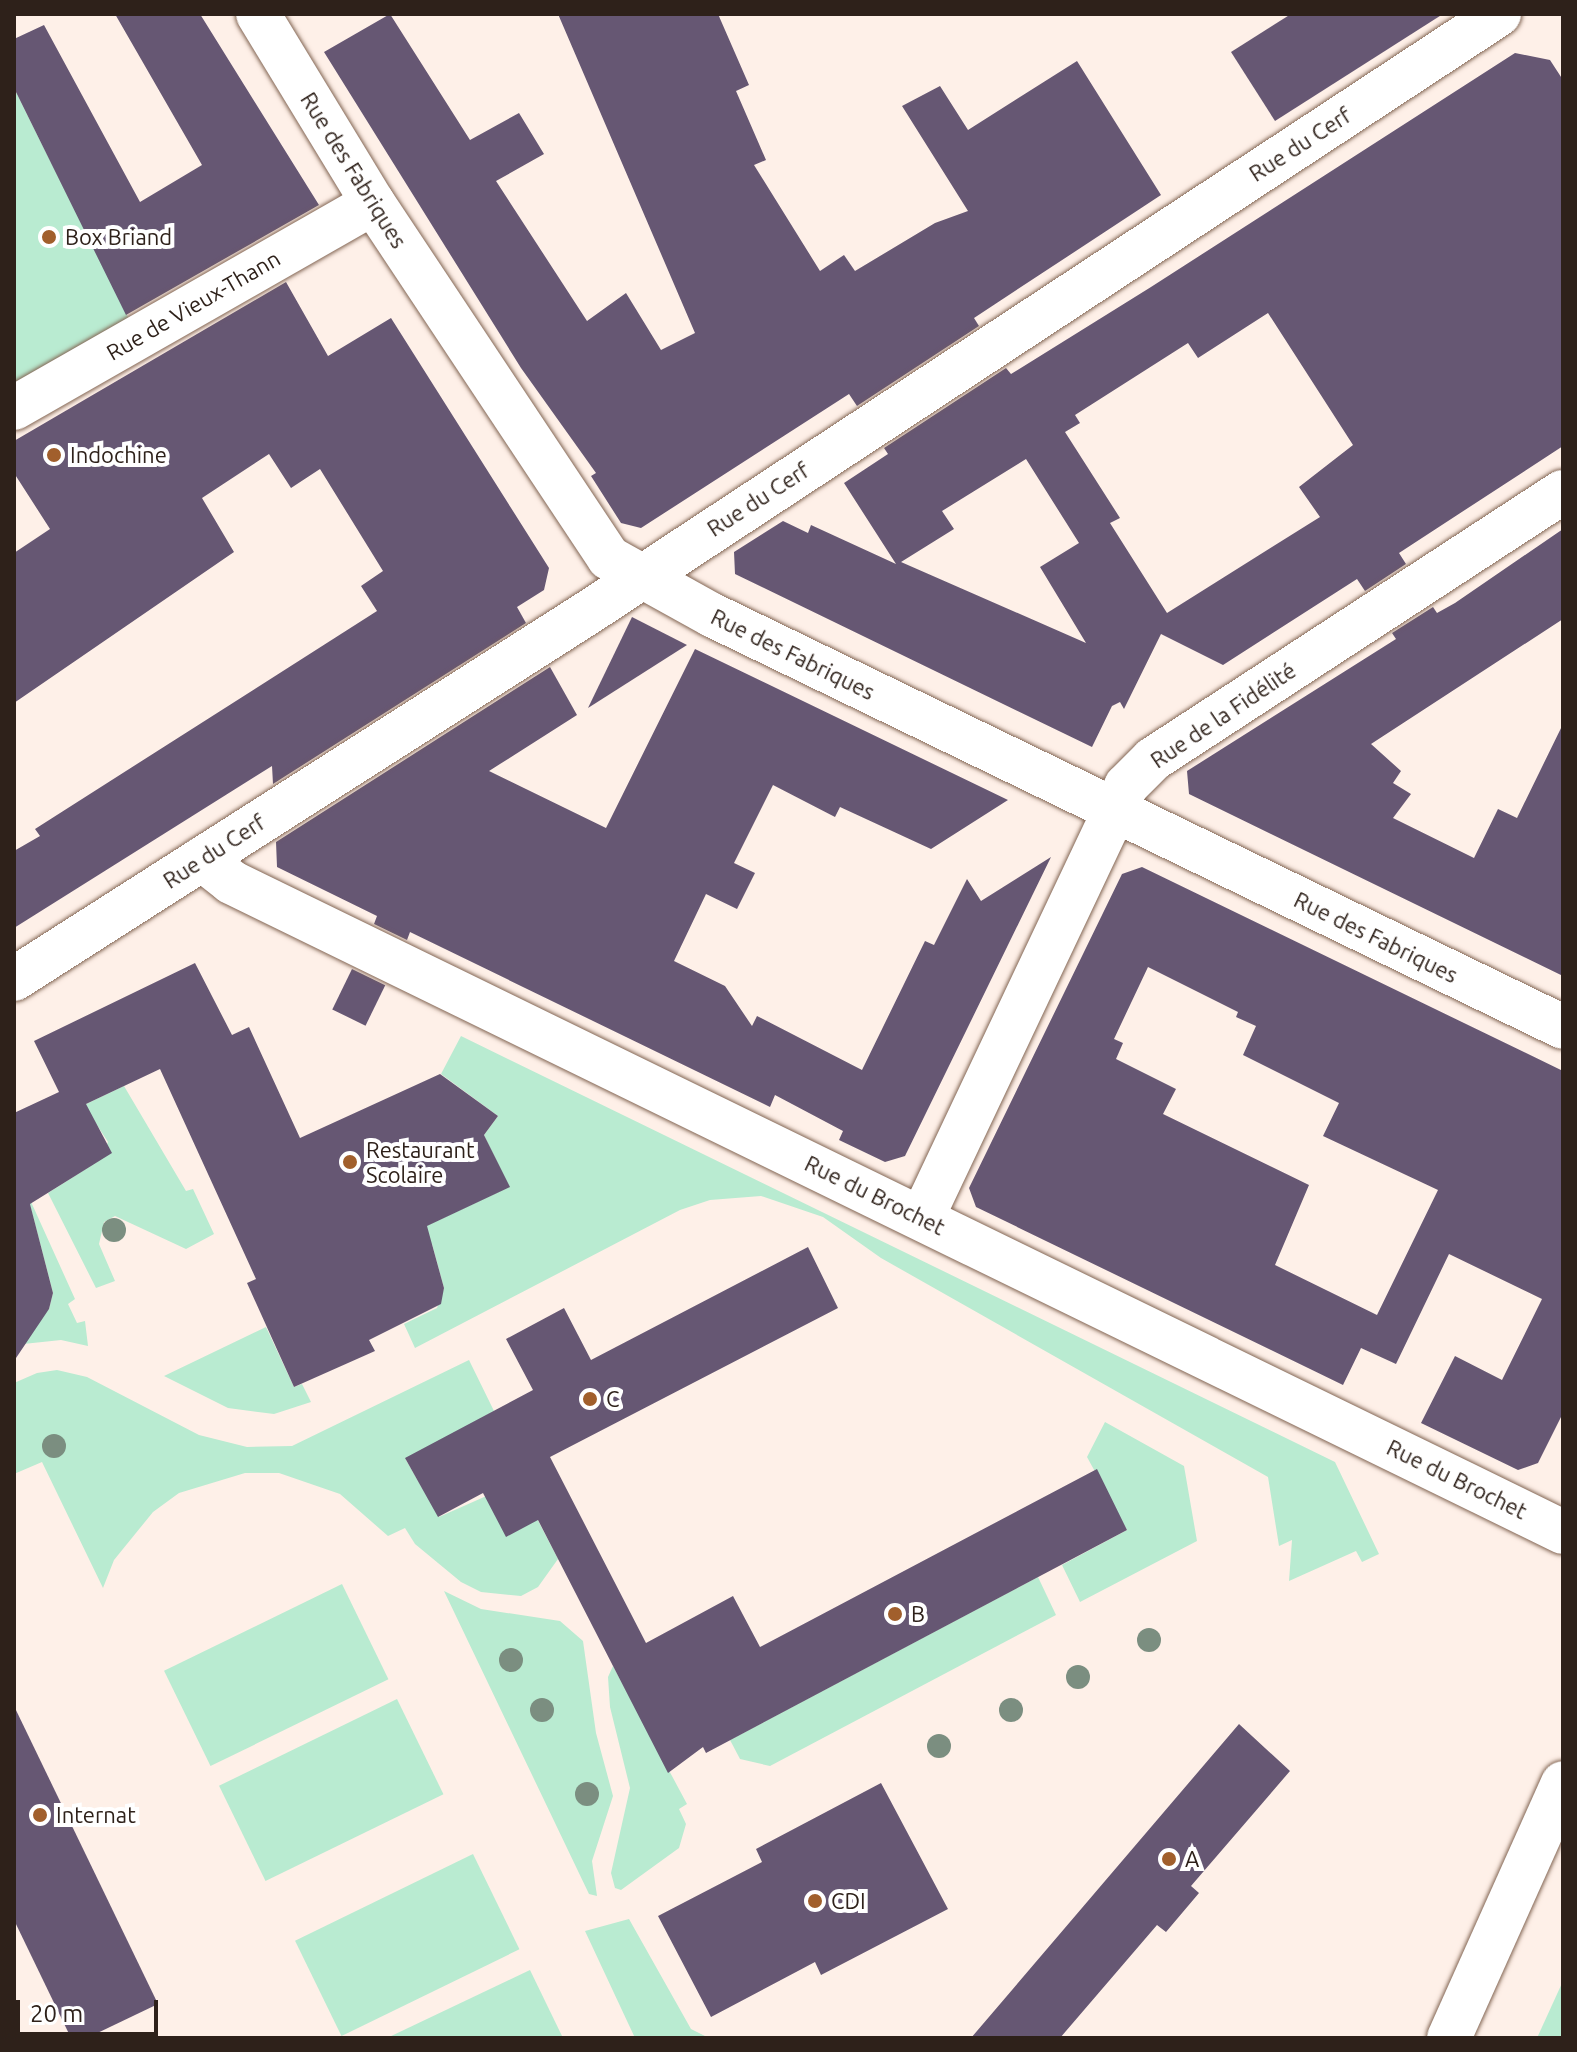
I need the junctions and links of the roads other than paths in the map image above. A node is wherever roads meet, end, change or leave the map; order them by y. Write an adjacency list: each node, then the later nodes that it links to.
1 (258, 14): 3 (street, Rue des Fabriques)
2 (1499, 14): 6 (street, Rue du Cerf)
3 (373, 203): 4 (street, Rue de Vieux-Thann); 6 (street, Rue des Fabriques)
4 (14, 408)
5 (1563, 492): 7 (street, Rue de la Fidélité)
6 (638, 579): 7 (street, Rue des Fabriques); 8 (street, Rue du Cerf)
7 (1111, 809): 10 (street, Rue des Fabriques); 11 (street, Rue de la Fidélité)
8 (202, 859): 9 (street, Rue du Cerf); 11 (street, Rue du Brochet)
9 (14, 979)
10 (1563, 1027)
11 (922, 1218): 12 (street, Rue du Brochet)
12 (1559, 1520)
13 (1563, 1783): 14 (street)
14 (1449, 2038)

